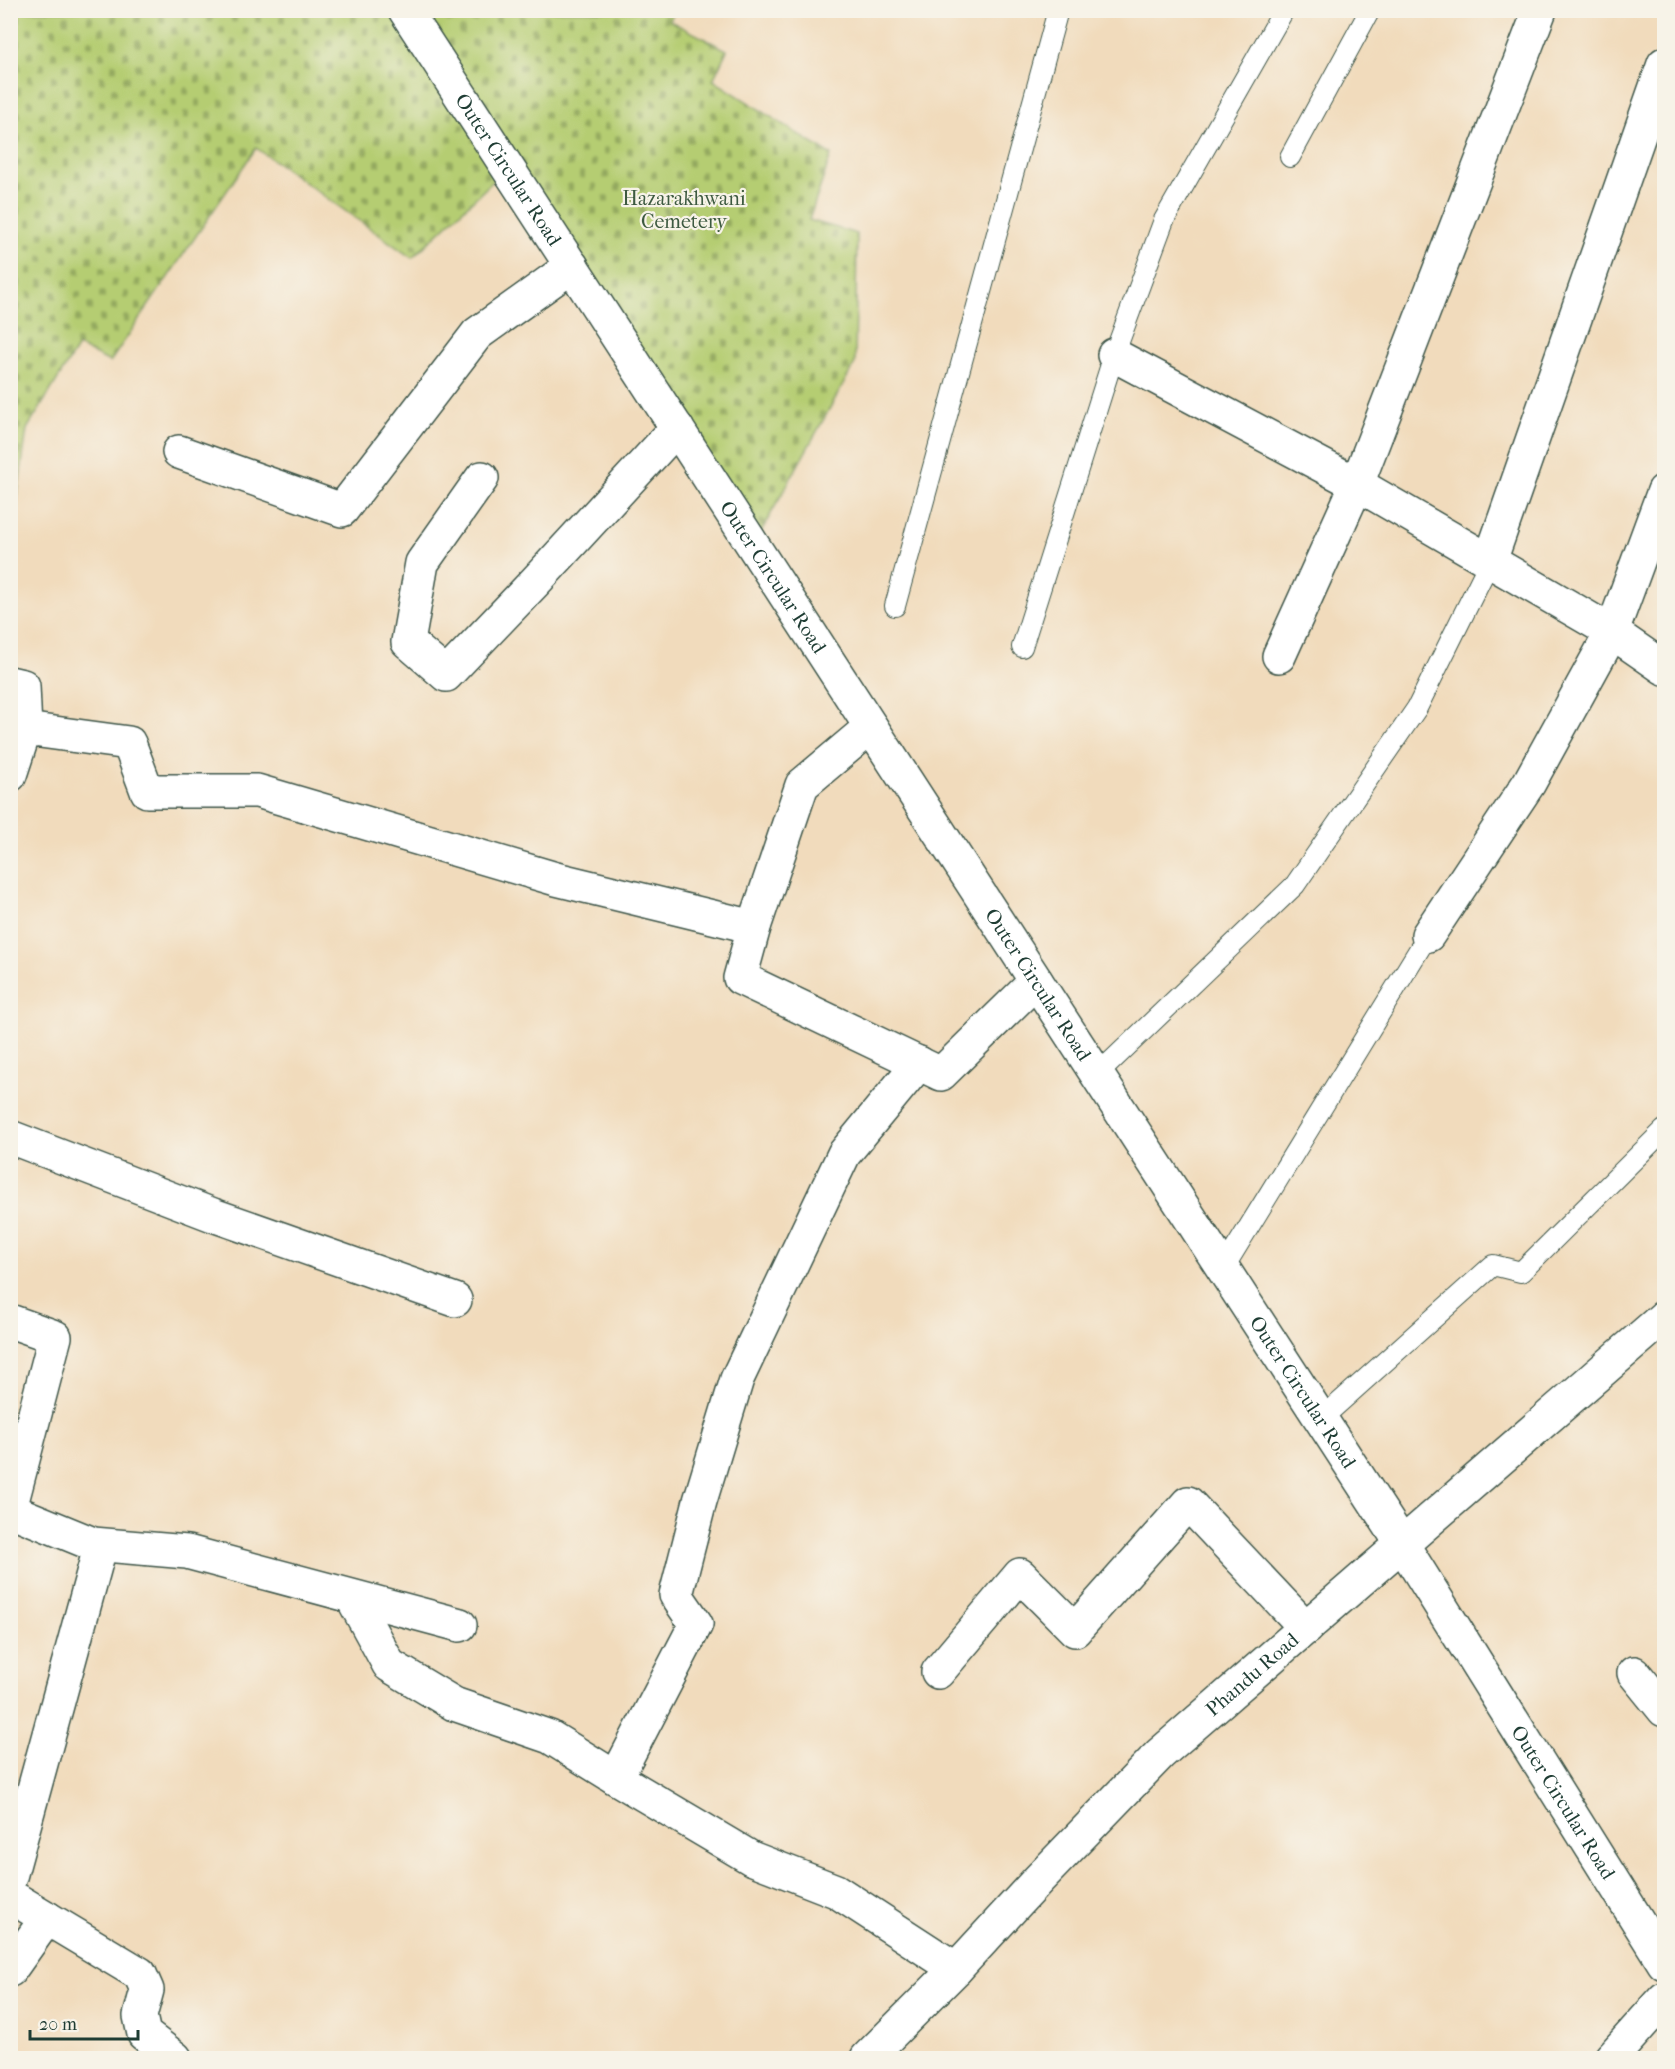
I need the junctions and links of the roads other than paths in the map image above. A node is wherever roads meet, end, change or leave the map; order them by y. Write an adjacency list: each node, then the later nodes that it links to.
1 (405, 10): 8 (street, Outer Circular Road)
2 (1058, 10): 16 (lane)
3 (1284, 10): 9 (lane)
4 (1370, 10): 7 (lane)
5 (1540, 10): 13 (street)
6 (1665, 64): 15 (street)
7 (1290, 157)
8 (572, 266): 10 (street, Outer Circular Road); 11 (street)
9 (1114, 355): 13 (street); 18 (lane)
10 (677, 428): 12 (street); 22 (street, Outer Circular Road)
11 (179, 452)
12 (482, 478)
13 (1357, 484): 15 (street); 19 (street)
14 (1665, 491): 17 (street)
15 (1490, 561): 17 (street); 29 (lane)
16 (895, 606)
17 (1612, 632): 20 (street); 26 (street)
18 (1022, 647)
19 (1279, 656)
20 (1665, 668)
21 (10, 683): 23 (street)
22 (871, 727): 25 (street); 27 (street, Outer Circular Road)
23 (25, 729): 24 (street); 25 (street)
24 (10, 776)
25 (754, 927): 28 (street)
26 (1428, 935): 32 (lane)
27 (1036, 981): 28 (street); 29 (street, Outer Circular Road)
28 (919, 1063): 46 (street)
29 (1097, 1075): 32 (street, Outer Circular Road)
30 (1665, 1130): 36 (lane)
31 (10, 1137): 33 (street)
32 (1223, 1269): 36 (street, Outer Circular Road)
33 (455, 1300)
34 (1665, 1317): 39 (street, Phandu Road)
35 (10, 1321): 37 (street)
36 (1321, 1419): 39 (street, Outer Circular Road)
37 (10, 1509): 38 (street)
38 (93, 1544): 40 (street); 47 (street)
39 (1402, 1544): 42 (street, Phandu Road); 50 (street, Outer Circular Road)
40 (352, 1597): 41 (street); 46 (street)
41 (460, 1625)
42 (1306, 1628): 43 (street); 51 (street, Phandu Road)
43 (938, 1672)
44 (1634, 1673): 45 (street)
45 (1665, 1710)
46 (616, 1778): 51 (street)
47 (10, 1877)
48 (11, 1895): 49 (street)
49 (47, 1918): 52 (street); 54 (street)
50 (1665, 1963)
51 (956, 1969): 55 (street, Phandu Road)
52 (10, 1970)
53 (1665, 1999): 56 (street)
54 (175, 2058)
55 (867, 2058)
56 (1611, 2058)

